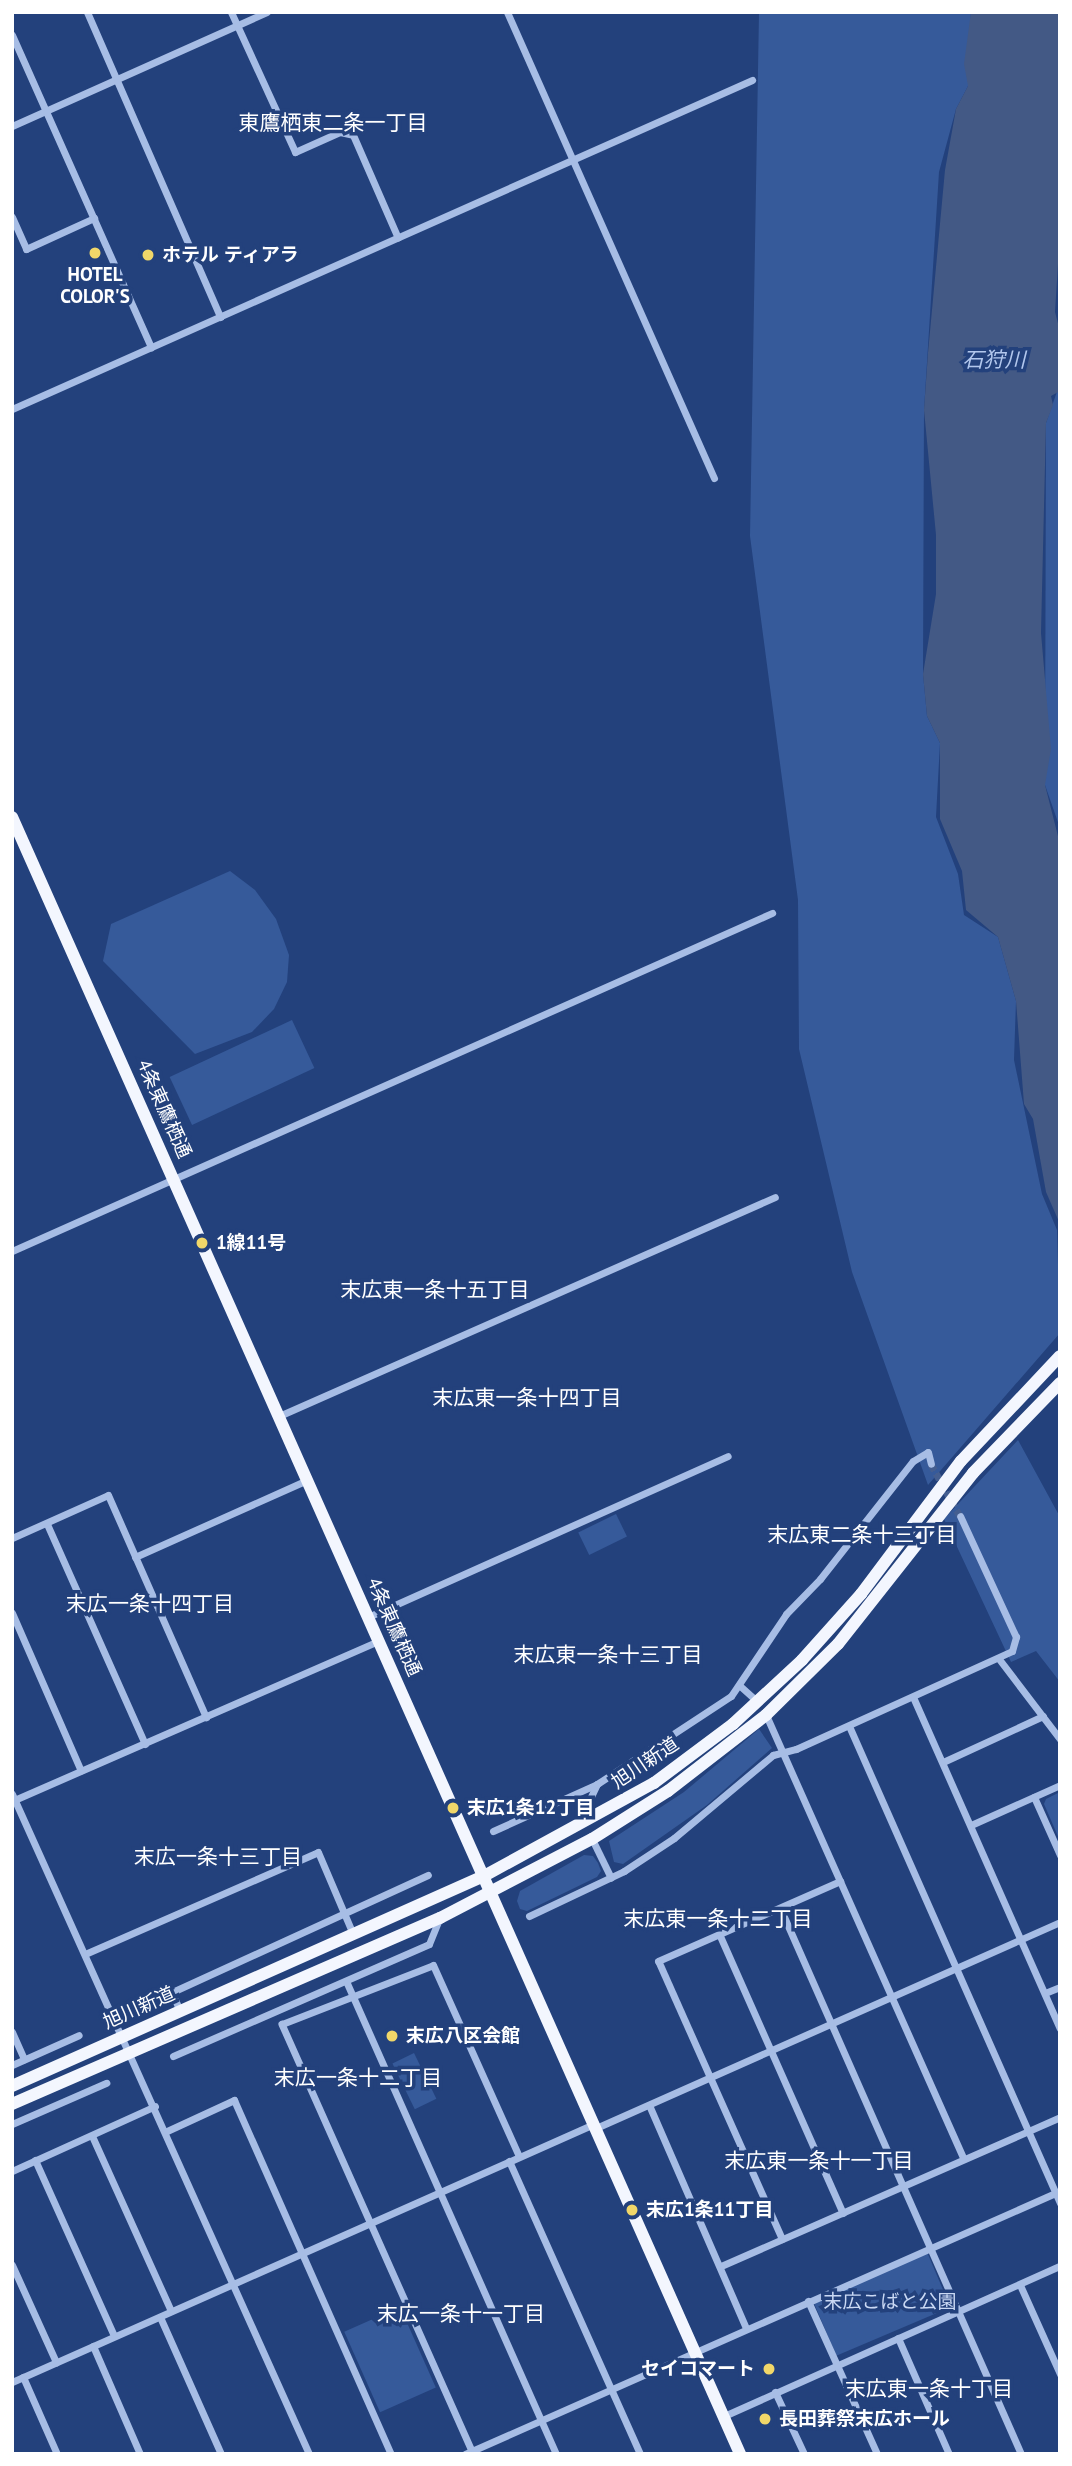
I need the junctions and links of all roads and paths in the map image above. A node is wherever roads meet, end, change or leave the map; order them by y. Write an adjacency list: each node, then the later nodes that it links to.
1 (87, 12): 7 (street)
2 (232, 12): 5 (street)
3 (267, 12): 5 (street)
4 (507, 12): 11 (street)
5 (237, 25): 7 (street); 14 (street)
6 (12, 35): 9 (street)
7 (117, 79): 9 (street); 15 (street)
8 (752, 80): 11 (street)
9 (46, 110): 10 (street); 13 (street)
10 (12, 126)
11 (573, 161): 14 (street); 18 (street)
12 (12, 217): 13 (street)
13 (94, 218): 16 (street)
14 (398, 238): 15 (street)
15 (220, 317): 16 (street)
16 (151, 347): 17 (street)
17 (12, 409)
18 (714, 478)
19 (12, 817): 21 (highway, 4条東鷹栖通)
20 (772, 913): 21 (street)
21 (174, 1179): 23 (street); 26 (highway, 4条東鷹栖通)
22 (775, 1197): 26 (street)
23 (12, 1251)
24 (1060, 1356): 40 (highway, 旭川新道)
25 (1060, 1383): 41 (highway, 旭川新道)
26 (279, 1416): 29 (highway, 4条東鷹栖通)
27 (728, 1456): 35 (street)
28 (931, 1464): 38 (street)
29 (307, 1480): 33 (street); 35 (highway, 4条東鷹栖通)
30 (960, 1516): 37 (street)
31 (47, 1524): 32 (street); 33 (street); 46 (street)
32 (12, 1538)
33 (135, 1557): 43 (street)
34 (12, 1613): 49 (street)
35 (368, 1617): 36 (highway, 4条東鷹栖通)
36 (379, 1641): 43 (street); 60 (highway, 4条東鷹栖通)
37 (999, 1659): 39 (street); 42 (street)
38 (739, 1685): 40 (street); 50 (street)
39 (913, 1697): 44 (street); 48 (street)
40 (758, 1702): 55 (highway, 旭川新道)
41 (766, 1715): 47 (street); 57 (highway, 旭川新道)
42 (1043, 1716): 45 (street); 48 (street)
43 (206, 1717): 46 (street)
44 (849, 1726): 47 (street); 73 (street)
45 (1060, 1739)
46 (145, 1744): 49 (street)
47 (784, 1752): 61 (street); 62 (street)
48 (943, 1762): 54 (street)
49 (81, 1772): 53 (street)
50 (597, 1784): 55 (street); 56 (street)
51 (1060, 1785): 52 (street)
52 (1034, 1797): 54 (street); 58 (street)
53 (13, 1798): 72 (street)
54 (971, 1825): 71 (street)
55 (576, 1829): 60 (highway, 旭川新道)
56 (493, 1830)
57 (592, 1839): 61 (street); 63 (highway, 旭川新道)
58 (1060, 1855)
59 (428, 1875): 65 (street)
60 (484, 1876): 63 (highway, 4条東鷹栖通); 69 (highway, 旭川新道)
61 (611, 1878): 66 (street)
62 (840, 1881): 64 (street); 79 (street)
63 (491, 1892): 67 (highway, 旭川新道); 103 (highway, 4条東鷹栖通)
64 (780, 1910): 70 (street); 82 (street)
65 (345, 1914): 69 (street); 72 (street); 76 (street)
66 (529, 1916)
67 (440, 1918): 74 (street); 88 (highway, 旭川新道)
68 (1060, 1922): 71 (street)
69 (353, 1934): 81 (highway, 旭川新道)
70 (720, 1936): 87 (street); 94 (street)
71 (1022, 1940): 73 (street); 77 (street)
72 (85, 1954): 86 (street)
73 (957, 1968): 79 (street); 105 (street)
74 (346, 1981): 78 (street); 89 (street)
75 (1060, 1987): 77 (street)
76 (172, 1993): 80 (street); 81 (street)
77 (1045, 1993): 83 (street)
78 (353, 1997): 107 (street); 113 (street); 117 (street)
79 (892, 1997): 82 (street); 108 (street)
80 (146, 2004)
81 (180, 2011): 86 (highway, 旭川新道)
82 (832, 2025): 87 (street); 112 (street)
83 (1060, 2028)
84 (12, 2032): 90 (street)
85 (79, 2035): 90 (street)
86 (123, 2036): 88 (street); 92 (highway, 旭川新道)
87 (770, 2052): 94 (street); 116 (street)
88 (132, 2054): 93 (highway, 旭川新道); 100 (street)
89 (173, 2056)
90 (28, 2058): 91 (street); 92 (street)
91 (12, 2065)
92 (39, 2074): 96 (highway, 旭川新道)
93 (75, 2078): 97 (street); 98 (highway, 旭川新道)
94 (710, 2078): 99 (street); 118 (street)
95 (106, 2083): 97 (street)
96 (12, 2085)
97 (81, 2094): 102 (street)
98 (12, 2104)
99 (649, 2105): 103 (street); 122 (street)
100 (155, 2106): 104 (street); 106 (street)
101 (1060, 2117): 105 (street)
102 (12, 2124)
103 (595, 2126): 107 (street); 134 (highway, 4条東鷹栖通)
104 (167, 2131): 120 (street); 124 (street)
105 (1028, 2131): 108 (street); 114 (street)
106 (92, 2136): 109 (street); 127 (street)
107 (519, 2156): 110 (street)
108 (964, 2159): 112 (street)
109 (35, 2160): 111 (street); 131 (street)
110 (509, 2161): 113 (street); 140 (street)
111 (12, 2171)
112 (904, 2186): 116 (street); 119 (street)
113 (440, 2191): 117 (street); 143 (street)
114 (1057, 2192): 115 (street); 119 (street)
115 (1060, 2203)
116 (843, 2213): 118 (street)
117 (371, 2223): 120 (street); 144 (street)
118 (782, 2239): 122 (street)
119 (929, 2247): 126 (street); 128 (street)
120 (303, 2253): 124 (street); 149 (street)
121 (12, 2265): 135 (street)
122 (721, 2266): 130 (street)
123 (1060, 2266): 125 (street)
124 (234, 2283): 127 (street); 148 (street)
125 (1020, 2285): 128 (street); 137 (street)
126 (808, 2301): 130 (street); 136 (street)
127 (171, 2311): 129 (street)
128 (959, 2311): 132 (street); 156 (street)
129 (160, 2317): 131 (street); 147 (street)
130 (746, 2328): 134 (street)
131 (114, 2336): 133 (street)
132 (898, 2339): 136 (street); 155 (street)
133 (93, 2346): 135 (street); 146 (street)
134 (695, 2351): 140 (street); 142 (highway, 4条東鷹栖通)
135 (56, 2362): 138 (street)
136 (837, 2365): 141 (street); 154 (street)
137 (1060, 2374)
138 (23, 2377): 139 (street); 145 (street)
139 (12, 2382)
140 (612, 2391): 143 (street); 151 (street)
141 (775, 2392): 142 (street); 153 (street)
142 (724, 2416): 152 (highway, 4条東鷹栖通)
143 (542, 2421): 144 (street); 150 (street)
144 (470, 2453)
145 (57, 2454)
146 (140, 2454)
147 (221, 2454)
148 (309, 2454)
149 (391, 2454)
150 (556, 2454)
151 (640, 2454)
152 (740, 2454)
153 (804, 2454)
154 (877, 2454)
155 (949, 2454)
156 (1021, 2454)

